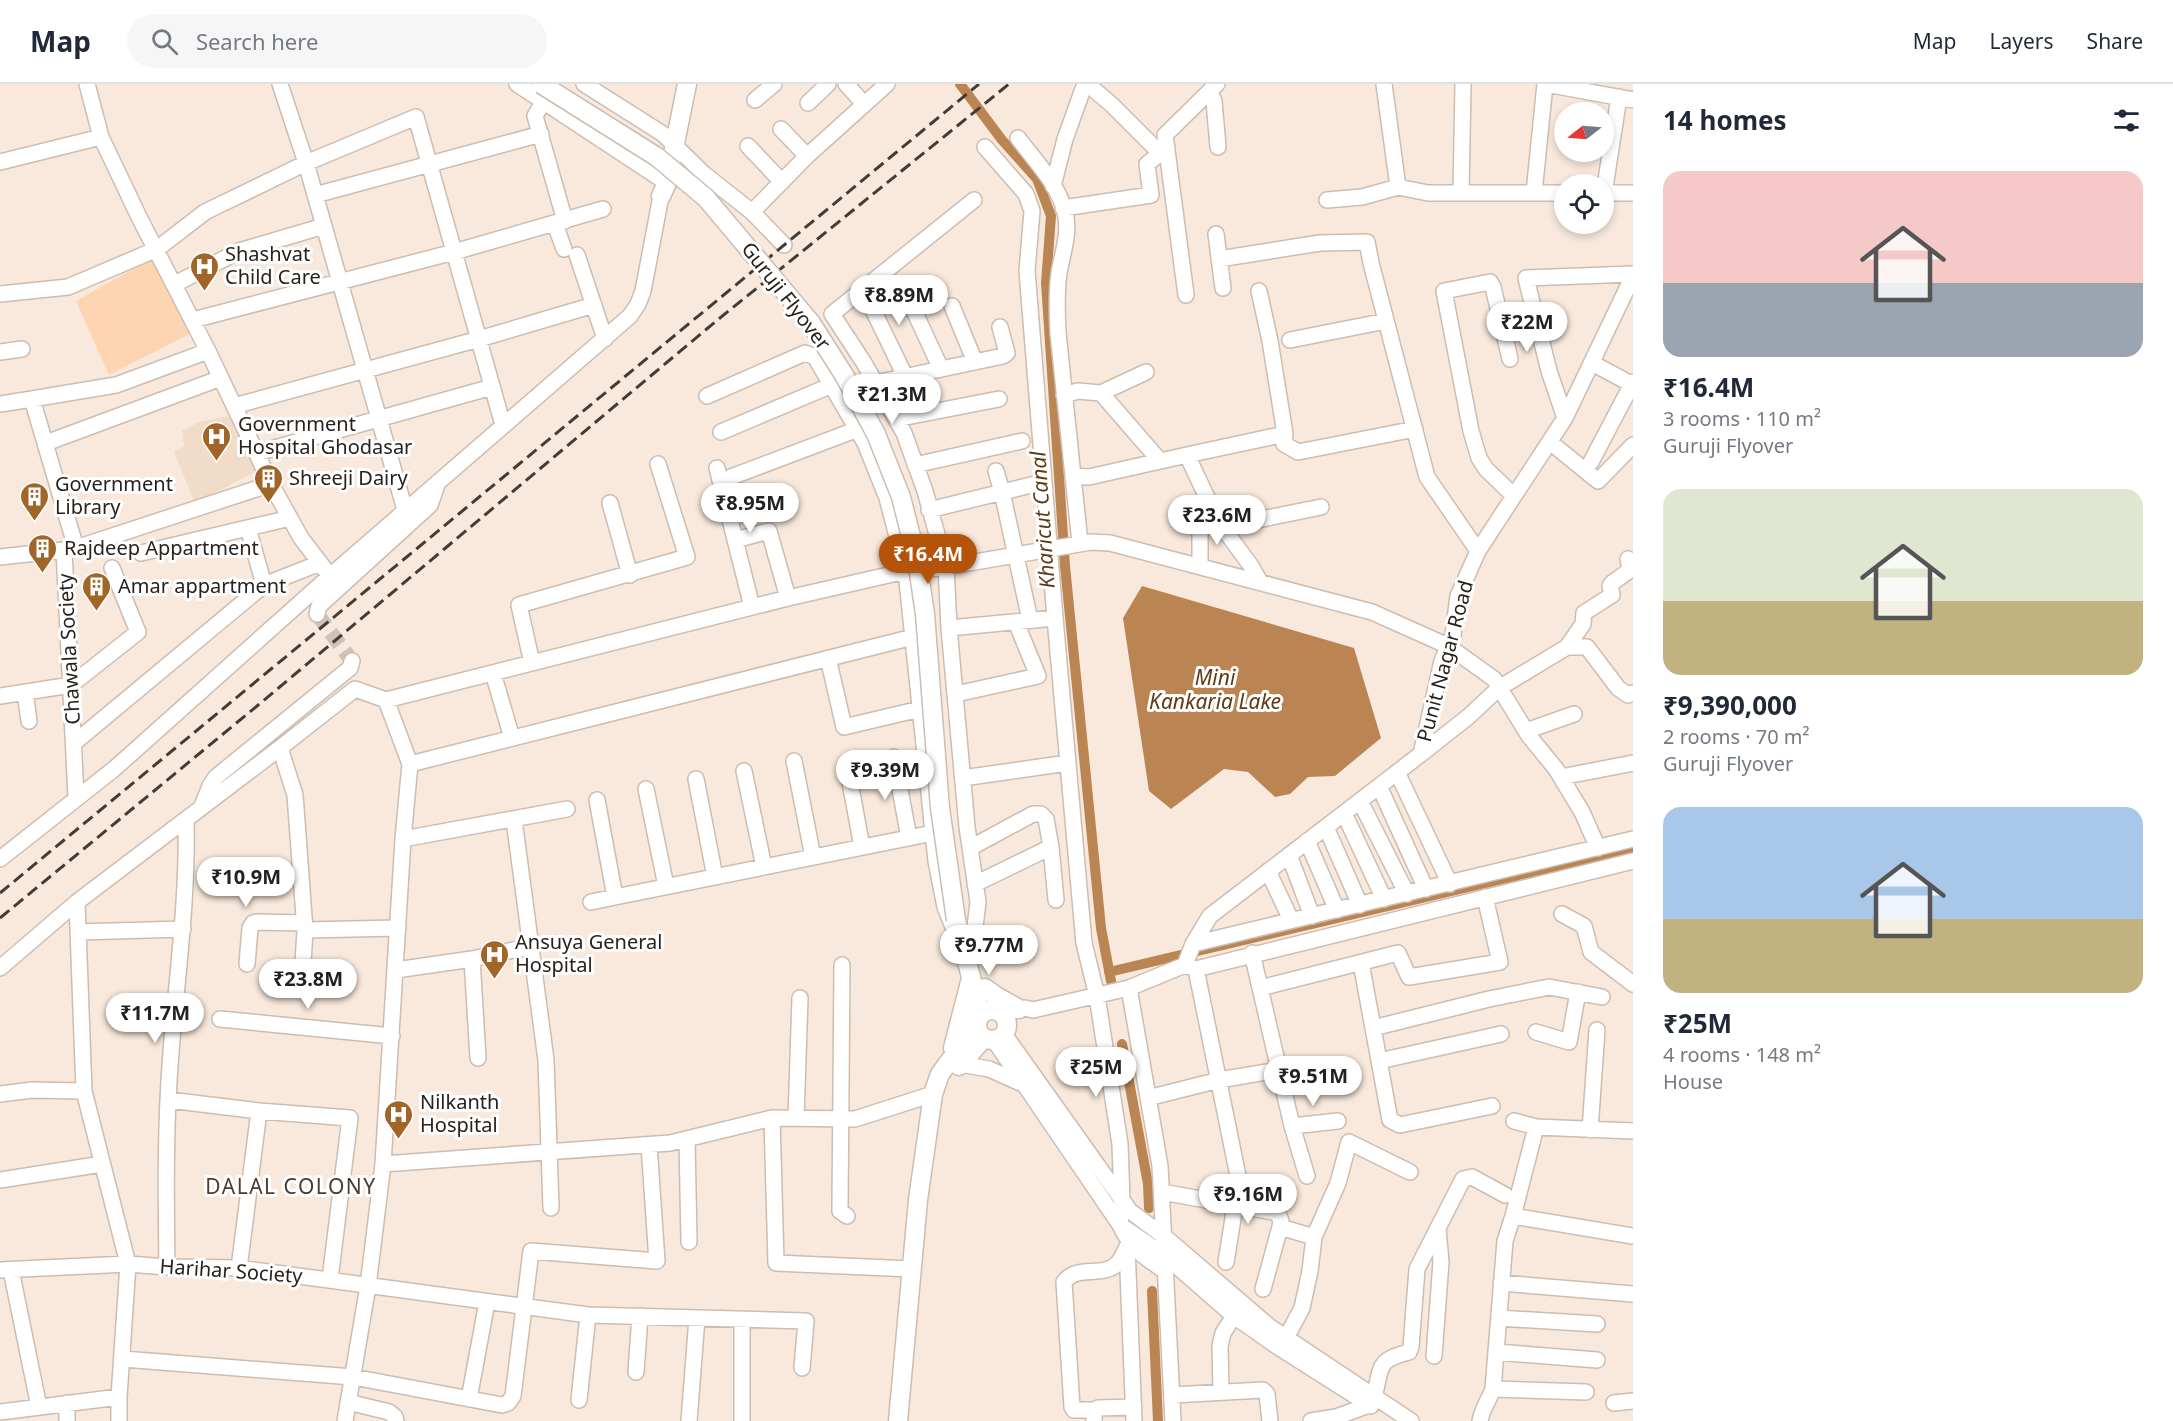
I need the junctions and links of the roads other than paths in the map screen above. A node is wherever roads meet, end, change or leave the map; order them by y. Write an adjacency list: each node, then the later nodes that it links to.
1 (87, 84): 23 (street)
2 (280, 84): 32 (street)
3 (517, 84): 16 (street)
4 (562, 84): 232 (main road, Guruji Flyover)
5 (584, 84): 25 (street)
6 (675, 84): 25 (main road)
7 (687, 84): 25 (main road)
8 (774, 84): 18 (street)
9 (828, 84): 19 (street)
10 (846, 84): 20 (street)
11 (887, 84): 20 (street)
12 (1384, 84): 38 (street)
13 (1462, 84): 39 (street)
14 (1545, 84): 17 (street); 40 (street)
15 (1213, 88): 28 (street); 29 (street)
16 (542, 93): 22 (street); 36 (street); 232 (main road, Guruji Flyover, bridge)
17 (1626, 98): 34 (street)
18 (755, 100)
19 (808, 103)
20 (864, 104): 30 (street)
21 (782, 129): 30 (street)
22 (541, 134): 33 (street); 50 (street)
23 (101, 136): 31 (street); 54 (street)
24 (1018, 138): 37 (street)
25 (669, 139): 36 (main road); 49 (street)
26 (748, 146): 35 (street)
27 (985, 147): 133 (street)
28 (1218, 147)
29 (1163, 151): 37 (street); 48 (street); 65 (street)
30 (807, 156): 35 (street)
31 (0, 162)
32 (306, 163): 33 (street); 44 (street); 54 (street)
33 (429, 164): 44 (street); 55 (street)
34 (1608, 174)
35 (782, 182): 49 (street)
36 (662, 186): 72 (street)
37 (1053, 186): 48 (street)
38 (1398, 187): 39 (street); 46 (street)
39 (1461, 193): 40 (street)
40 (1534, 193): 41 (street)
41 (1554, 193)
42 (1614, 193): 43 (street)
43 (1633, 193)
44 (315, 195): 51 (street)
45 (974, 200): 61 (street)
46 (1327, 200)
47 (603, 208): 50 (street)
48 (1063, 208): 90 (street)
49 (752, 212): 53 (street)
50 (560, 222): 55 (street); 66 (street)
51 (324, 226): 58 (street); 59 (street)
52 (1216, 234): 56 (street)
53 (784, 245)
54 (157, 249): 59 (street); 64 (street)
55 (454, 252): 58 (street); 71 (street)
56 (1219, 259): 60 (street); 69 (street)
57 (1633, 275): 79 (street, Punit Nagar Road); 97 (street)
58 (340, 281): 68 (street); 81 (street)
59 (176, 284): 68 (street)
60 (1223, 288)
61 (863, 289): 83 (street); 85 (street)
62 (904, 289): 80 (street)
63 (1259, 291): 103 (street)
64 (0, 294)
65 (1186, 295)
66 (594, 306): 71 (street); 72 (street)
67 (952, 306): 78 (street)
68 (193, 321): 75 (street)
69 (1386, 321): 73 (street); 101 (street)
70 (1000, 327): 78 (street)
71 (479, 339): 81 (street); 88 (street)
72 (605, 339): 99 (street)
73 (1290, 340)
74 (22, 349): 76 (street)
75 (208, 351): 84 (street); 92 (street)
76 (0, 352)
77 (1510, 359): 122 (street)
78 (975, 362): 80 (street)
79 (1592, 363): 86 (street); 97 (street, Punit Nagar Road)
80 (941, 369): 83 (street)
81 (365, 370): 95 (street); 96 (street)
82 (1146, 372): 89 (street)
83 (905, 376): 85 (street)
84 (221, 378): 95 (street); 106 (street)
85 (875, 383): 98 (street)
86 (1633, 384): 111 (street)
87 (832, 385): 91 (street); 100 (street); 102 (street)
88 (492, 387): 96 (street); 99 (street)
89 (1101, 393): 90 (street); 110 (street)
90 (1064, 395): 116 (street)
91 (707, 396)
92 (32, 399): 94 (street); 106 (street, Chawala Society)
93 (999, 399): 98 (street)
94 (0, 404)
95 (234, 406): 108 (street)
96 (379, 418): 108 (street); 125 (street)
97 (1565, 418): 105 (street, Punit Nagar Road)
98 (896, 419): 113 (street)
99 (503, 425): 118 (street)
100 (858, 429): 117 (street); 144 (street)
101 (1415, 429): 103 (street); 135 (street)
102 (722, 432)
103 (1285, 434): 109 (street)
104 (1022, 441): 113 (street)
105 (1550, 442): 107 (street); 122 (street, Punit Nagar Road)
106 (46, 443): 134 (street, Chawala Society)
107 (1632, 448)
108 (256, 453): 119 (street)
109 (1187, 455): 110 (street); 128 (street)
110 (1160, 461): 116 (street)
111 (1591, 462)
112 (658, 464): 145 (street)
113 (915, 465): 126 (street)
114 (717, 468): 131 (street)
115 (996, 471): 121 (street)
116 (1073, 476): 132 (street)
117 (731, 477)
118 (439, 480): 125 (street); 151 (street)
119 (271, 484): 127 (street); 134 (street)
120 (1035, 484): 121 (street)
121 (1002, 492): 126 (street); 137 (street)
122 (1514, 496): 135 (street, Punit Nagar Road)
123 (610, 502): 145 (street)
124 (1321, 507): 128 (street)
125 (405, 510): 146 (street)
126 (929, 510): 142 (street)
127 (290, 518): 129 (street); 140 (street)
128 (1223, 527): 147 (street)
129 (248, 528): 136 (street); 148 (street)
130 (1200, 530): 141 (street)
131 (735, 540): 149 (street); 150 (street)
132 (1077, 544): 133 (street); 141 (street)
133 (1052, 547): 137 (street); 152 (street)
134 (70, 549): 138 (street); 164 (street, Chawala Society)
135 (1478, 550): 156 (street, Punit Nagar Road)
136 (141, 554)
137 (1016, 554): 142 (street); 153 (street)
138 (0, 557)
139 (1628, 559): 157 (street)
140 (320, 563): 146 (street); 148 (street)
141 (1200, 566): 147 (street)
142 (946, 567): 144 (street); 154 (street)
143 (112, 568): 164 (street)
144 (906, 571): 149 (street); 155 (street)
145 (630, 574): 160 (street)
146 (330, 576): 192 (street)
147 (1260, 582): 156 (street)
148 (264, 585): 176 (street)
149 (788, 598): 150 (street)
150 (752, 607): 160 (street)
151 (317, 614)
152 (1055, 618): 153 (street); 162 (street)
153 (1023, 621): 154 (street); 163 (street)
154 (949, 628): 168 (street)
155 (913, 637): 158 (street); 171 (street)
156 (1448, 646): 165 (street); 178 (street, Punit Nagar Road)
157 (1567, 647): 165 (street); 167 (street)
158 (828, 658): 171 (street); 175 (street)
159 (352, 661): 195 (street)
160 (532, 663): 161 (street)
161 (493, 673): 170 (street); 175 (street)
162 (1060, 674): 163 (street); 181 (street)
163 (1038, 676): 168 (street)
164 (70, 685): 166 (street); 176 (street, Chawala Society)
165 (1499, 688): 174 (street); 178 (street)
166 (25, 692): 169 (street); 173 (street)
167 (1633, 693)
168 (956, 694): 188 (street)
169 (0, 696)
170 (387, 700): 177 (street); 183 (street)
171 (920, 709): 201 (street)
172 (1574, 714): 174 (street)
173 (29, 721)
174 (1526, 731): 187 (street)
175 (512, 738): 183 (street)
176 (74, 743): 192 (street, Chawala Society)
177 (280, 748): 195 (street); 234 (street)
178 (1421, 754): 185 (street, Punit Nagar Road)
179 (894, 757): 202 (street)
180 (794, 761): 211 (street)
181 (1068, 763): 188 (street); 255 (street)
182 (1633, 763): 187 (street)
183 (410, 764): 203 (street)
184 (744, 771): 214 (street)
185 (1397, 772): 190 (street, Punit Nagar Road); 218 (street)
186 (849, 777): 207 (street)
187 (1561, 777): 209 (street)
188 (963, 778): 208 (street)
189 (696, 779): 216 (street)
190 (1379, 786): 194 (street, Punit Nagar Road); 220 (street)
191 (646, 789): 219 (street)
192 (76, 797): 212 (street)
193 (597, 800): 222 (street)
194 (1360, 801): 197 (street, Punit Nagar Road); 221 (street)
195 (202, 807): 198 (street)
196 (567, 809): 199 (street)
197 (1344, 813): 200 (street, Punit Nagar Road); 224 (street)
198 (186, 820): 226 (street); 236 (street)
199 (514, 820): 203 (street); 240 (street)
200 (1326, 827): 205 (street, Punit Nagar Road); 228 (street)
201 (933, 834): 202 (street); 238 (street)
202 (909, 838): 207 (street)
203 (403, 839): 235 (street)
204 (1633, 839): 209 (street)
205 (1307, 841): 210 (street, Punit Nagar Road); 229 (street)
206 (1051, 847): 208 (street); 217 (street); 225 (street)
207 (862, 848): 211 (street)
208 (970, 848): 217 (street)
209 (1598, 848): 218 (street)
210 (1289, 855): 215 (street, Punit Nagar Road); 231 (street)
211 (813, 857): 214 (street)
212 (0, 859)
213 (1633, 861): 223 (street)
214 (764, 867): 216 (street)
215 (1268, 871): 233 (street); 239 (street, Punit Nagar Road)
216 (715, 877): 219 (street)
217 (975, 884): 238 (street)
218 (1450, 884): 220 (street)
219 (666, 886): 222 (street)
220 (1426, 889): 221 (street)
221 (1407, 894): 224 (street)
222 (615, 897): 227 (street)
223 (1485, 897): 241 (street); 244 (street)
224 (1384, 899): 228 (street)
225 (1056, 900)
226 (77, 902): 237 (street); 248 (street)
227 (591, 902)
228 (1360, 905): 229 (street)
229 (1337, 910): 231 (street)
230 (1562, 914): 251 (street)
231 (1312, 916): 233 (street)
232 (961, 919): 238 (main road, Guruji Flyover)
233 (1291, 921): 239 (street)
234 (305, 926): 235 (street); 243 (street); 245 (street)
235 (398, 928): 249 (street)
236 (183, 929): 237 (street); 276 (street)
237 (78, 932): 272 (street)
238 (968, 945): 250 (main road, Guruji Flyover)
239 (1193, 945): 247 (street, Punit Nagar Road)
240 (532, 946): 242 (street); 290 (street)
241 (1252, 954): 247 (street); 253 (street)
242 (472, 959): 249 (street); 266 (street)
243 (303, 963)
244 (1361, 963): 253 (street); 261 (street)
245 (247, 964)
246 (842, 965): 281 (street)
247 (1189, 966): 252 (street); 270 (street)
248 (0, 968)
249 (396, 970): 265 (street)
250 (978, 983): 258 (main road); 260 (main road, Guruji Flyover); 268 (main road)
251 (1633, 984)
252 (1129, 988): 255 (street); 275 (street)
253 (1260, 988): 269 (street)
254 (1578, 992): 256 (street); 261 (street); 263 (street)
255 (1097, 996): 258 (street); 298 (street)
256 (1602, 997)
257 (800, 998): 280 (street)
258 (1026, 1010): 260 (street)
259 (220, 1019): 265 (street)
260 (992, 1025): 268 (main road); 271 (street); 298 (street)
261 (1373, 1028): 267 (street)
262 (1597, 1030): 286 (street)
263 (1536, 1032)
264 (1501, 1034): 267 (street)
265 (392, 1036): 292 (street)
266 (478, 1058)
267 (1379, 1060): 277 (street)
268 (954, 1064): 271 (street); 274 (main road); 363 (main road)
269 (1279, 1070): 270 (street); 284 (street)
270 (1219, 1080): 275 (street); 299 (street)
271 (1023, 1084): 303 (street)
272 (84, 1091): 273 (street); 291 (street)
273 (0, 1094)
274 (933, 1094): 281 (street); 316 (main road)
275 (1148, 1098): 296 (street)
276 (169, 1100): 278 (street); 314 (street)
277 (1492, 1106)
278 (259, 1111): 315 (street); 318 (street)
279 (772, 1118): 280 (street); 288 (street); 316 (street)
280 (796, 1118): 281 (street)
281 (842, 1119): 301 (street)
282 (1338, 1120): 284 (street)
283 (1514, 1121): 285 (street)
284 (1292, 1126): 294 (street)
285 (1536, 1127): 286 (street); 302 (street)
286 (1590, 1130): 287 (street)
287 (1633, 1131)
288 (687, 1139): 289 (street); 309 (street)
289 (649, 1144): 290 (street); 324 (street)
290 (550, 1152): 292 (street); 300 (street)
291 (102, 1164): 295 (street); 313 (street)
292 (383, 1164): 320 (street)
293 (1410, 1172): 308 (street)
294 (1307, 1176)
295 (0, 1180)
296 (1162, 1192): 299 (street); 307 (street)
297 (1505, 1195): 305 (street)
298 (1122, 1201): 303 (street); 307 (street)
299 (1234, 1206): 304 (street); 311 (street)
300 (551, 1208)
301 (847, 1216)
302 (1513, 1216): 306 (street); 319 (street)
303 (1120, 1225): 310 (street); 312 (street)
304 (1280, 1227): 308 (street); 321 (street)
305 (1438, 1229): 334 (street); 347 (street)
306 (1633, 1236)
307 (1165, 1237): 312 (street); 332 (street)
308 (1314, 1238): 332 (street)
309 (689, 1242)
310 (1127, 1244): 312 (street); 354 (street); 355 (street)
311 (1226, 1262)
312 (1164, 1263): 327 (street); 343 (street)
313 (128, 1264): 314 (street, Harihar Society); 317 (street, Harihar Society); 336 (street)
314 (167, 1267): 315 (street, Harihar Society)
315 (239, 1268): 318 (street, Harihar Society)
316 (911, 1269): 362 (main road)
317 (6, 1270): 352 (street)
318 (330, 1279): 320 (street, Harihar Society)
319 (1501, 1283): 322 (street); 329 (street)
320 (368, 1286): 323 (street, Harihar Society); 339 (street)
321 (1263, 1289)
322 (1633, 1294)
323 (487, 1302): 324 (street, Harihar Society); 345 (street)
324 (525, 1307): 325 (street, Harihar Society); 345 (street)
325 (588, 1315): 326 (street, Harihar Society); 346 (street)
326 (640, 1316): 328 (street, Harihar Society); 338 (street)
327 (1234, 1316): 341 (street); 347 (street)
328 (697, 1318): 330 (street, Harihar Society); 360 (street)
329 (1498, 1318): 331 (street); 333 (street)
330 (742, 1319): 337 (street, Harihar Society); 361 (street)
331 (1597, 1324)
332 (1286, 1338): 347 (street)
333 (1496, 1352): 335 (street); 340 (street)
334 (1434, 1356)
335 (1597, 1360)
336 (123, 1363): 339 (street); 344 (street); 356 (street)
337 (802, 1368)
338 (636, 1372)
339 (353, 1377): 345 (street); 349 (street)
340 (1493, 1389): 342 (street); 369 (street)
341 (1221, 1392): 343 (street); 365 (street)
342 (1586, 1392)
343 (1172, 1395): 364 (street)
344 (119, 1397): 350 (street); 356 (street)
345 (469, 1399)
346 (579, 1400)
347 (1372, 1401): 366 (street); 367 (street); 368 (street)
348 (1633, 1401): 351 (street)
349 (348, 1402): 358 (street); 359 (street)
350 (67, 1403): 352 (street); 357 (street)
351 (1614, 1403)
352 (39, 1407): 353 (street)
353 (0, 1412)
354 (1134, 1414): 355 (street)
355 (1094, 1415)
356 (119, 1419)
357 (67, 1421)
358 (345, 1421)
359 (396, 1421)
360 (689, 1421)
361 (742, 1421)
362 (898, 1421)
363 (903, 1421)
364 (1173, 1421)
365 (1270, 1421)
366 (1311, 1421)
367 (1394, 1421)
368 (1411, 1421)
369 (1480, 1421)

